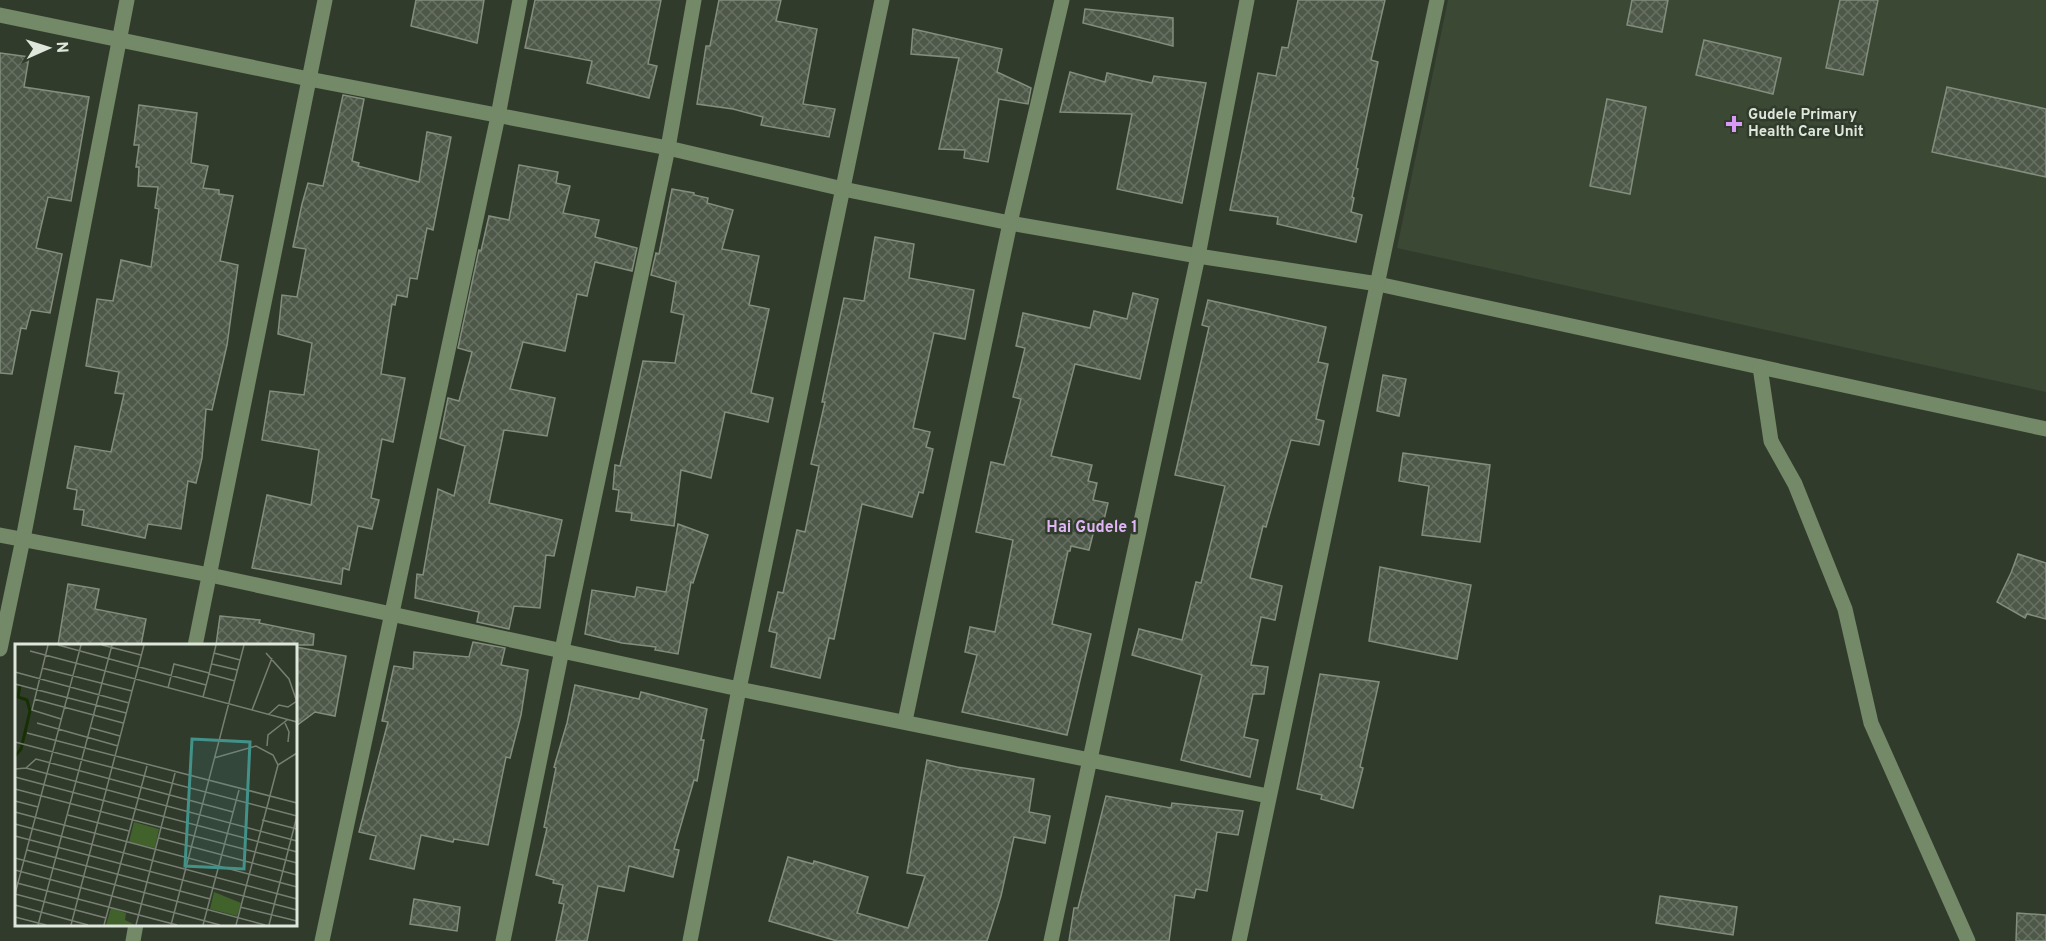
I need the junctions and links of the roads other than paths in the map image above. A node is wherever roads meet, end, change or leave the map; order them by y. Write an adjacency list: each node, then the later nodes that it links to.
1 (127, 0): 10 (street)
2 (325, 0): 11 (street)
3 (520, 0): 12 (street)
4 (694, 0): 13 (street)
5 (882, 0): 14 (street)
6 (1062, 0): 15 (street)
7 (1247, 0): 16 (street)
8 (1437, 0): 17 (street)
9 (0, 15): 10 (street)
10 (118, 40): 11 (street); 21 (street)
11 (309, 79): 12 (street); 22 (street)
12 (498, 116): 13 (street); 23 (street)
13 (668, 148): 14 (street); 26 (street)
14 (843, 189): 15 (street); 27 (street)
15 (1010, 223): 16 (street); 28 (street)
16 (1198, 256): 17 (street); 29 (street)
17 (1378, 284): 18 (street); 30 (street)
18 (1760, 367): 19 (street); 38 (street)
19 (2046, 429)
20 (0, 535): 21 (street)
21 (23, 539): 22 (street); 25 (street)
22 (210, 575): 23 (street); 24 (street)
23 (390, 615): 26 (street); 33 (street)
24 (195, 644)
25 (0, 648)
26 (562, 650): 27 (street); 34 (street)
27 (739, 689): 28 (street); 35 (street)
28 (905, 721): 29 (street)
29 (1091, 759): 30 (street); 36 (street)
30 (1268, 796): 37 (street)
31 (136, 926): 32 (street)
32 (133, 941)
33 (322, 941)
34 (503, 941)
35 (690, 941)
36 (1051, 941)
37 (1239, 941)
38 (1968, 941)

